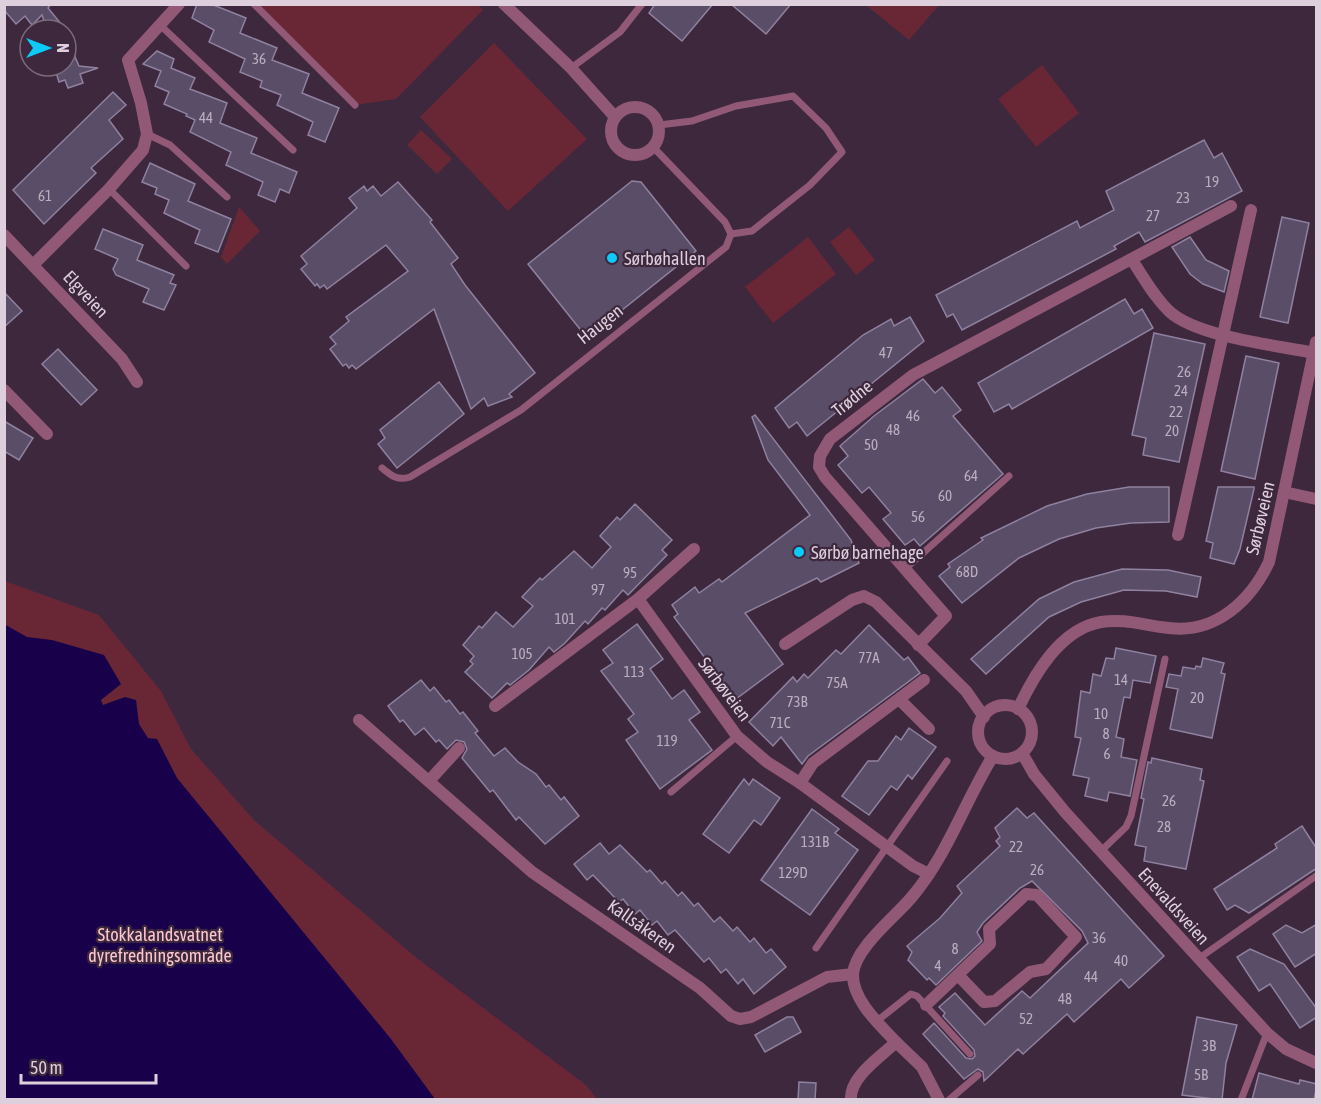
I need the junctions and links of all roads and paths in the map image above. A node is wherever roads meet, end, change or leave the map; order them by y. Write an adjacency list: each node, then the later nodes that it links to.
1 (179, 4): 5 (street)
2 (255, 4): 7 (lane)
3 (504, 4): 6 (street)
4 (642, 4): 6 (lane)
5 (160, 25): 10 (street); 12 (lane)
6 (571, 68): 8 (street)
7 (355, 105)
8 (615, 117): 9 (street); 11 (street)
9 (659, 125): 11 (street); 17 (lane)
10 (147, 134): 13 (street); 14 (lane)
11 (654, 148): 17 (lane)
12 (293, 150)
13 (110, 189): 20 (street); 21 (lane)
14 (227, 197)
15 (1231, 206): 19 (street, Trødne)
16 (1251, 210): 22 (street)
17 (731, 234): 27 (lane, Haugen)
18 (4, 235): 20 (street, Elgveien)
19 (1132, 260): 22 (street); 33 (street, Trødne)
20 (33, 264): 24 (street, Elgveien)
21 (186, 266)
22 (1224, 334): 23 (street); 31 (street)
23 (1315, 347): 29 (street, Sørbøveien)
24 (137, 382)
25 (4, 390): 26 (street)
26 (47, 434)
27 (382, 468)
28 (1010, 476): 33 (lane)
29 (1284, 492): 30 (street); 41 (street, Sørbøveien)
30 (1317, 499)
31 (1178, 535)
32 (694, 549): 34 (street)
33 (904, 570): 36 (street, Trødne)
34 (638, 598): 40 (street); 45 (street, Sørbøveien)
35 (785, 644): 36 (street)
36 (918, 645): 42 (street)
37 (1165, 659): 54 (lane)
38 (924, 680): 39 (street)
39 (899, 699): 44 (street); 51 (street)
40 (495, 706)
41 (1018, 708): 42 (street); 47 (street)
42 (984, 717): 48 (street)
43 (359, 720): 50 (street, Kallsåkeren)
44 (929, 729)
45 (737, 736): 51 (street, Sørbøveien); 52 (lane)
46 (459, 748): 50 (street)
47 (1022, 753): 48 (street); 54 (street, Enevaldsveien)
48 (993, 756): 55 (street)
49 (947, 761): 53 (lane)
50 (429, 781): 59 (street, Kallsåkeren)
51 (800, 783): 53 (street, Sørbøveien)
52 (671, 792)
53 (887, 848): 55 (street, Sørbøveien); 57 (lane)
54 (1101, 850): 58 (street, Enevaldsveien)
55 (929, 874): 59 (street)
56 (1317, 876): 58 (lane)
57 (816, 948)
58 (1198, 959): 63 (street, Enevaldsveien)
59 (853, 974): 62 (street)
60 (958, 975): 60 (street); 61 (street)
61 (926, 1005): 62 (lane); 65 (lane)
62 (877, 1021): 64 (street)
63 (1267, 1033): 66 (street, Enevaldsveien); 71 (lane)
64 (896, 1042): 68 (street); 69 (street)
65 (970, 1054)
66 (1317, 1063)
67 (978, 1075): 70 (lane)
68 (851, 1100)
69 (939, 1100)
70 (948, 1100)
71 (1241, 1100)

